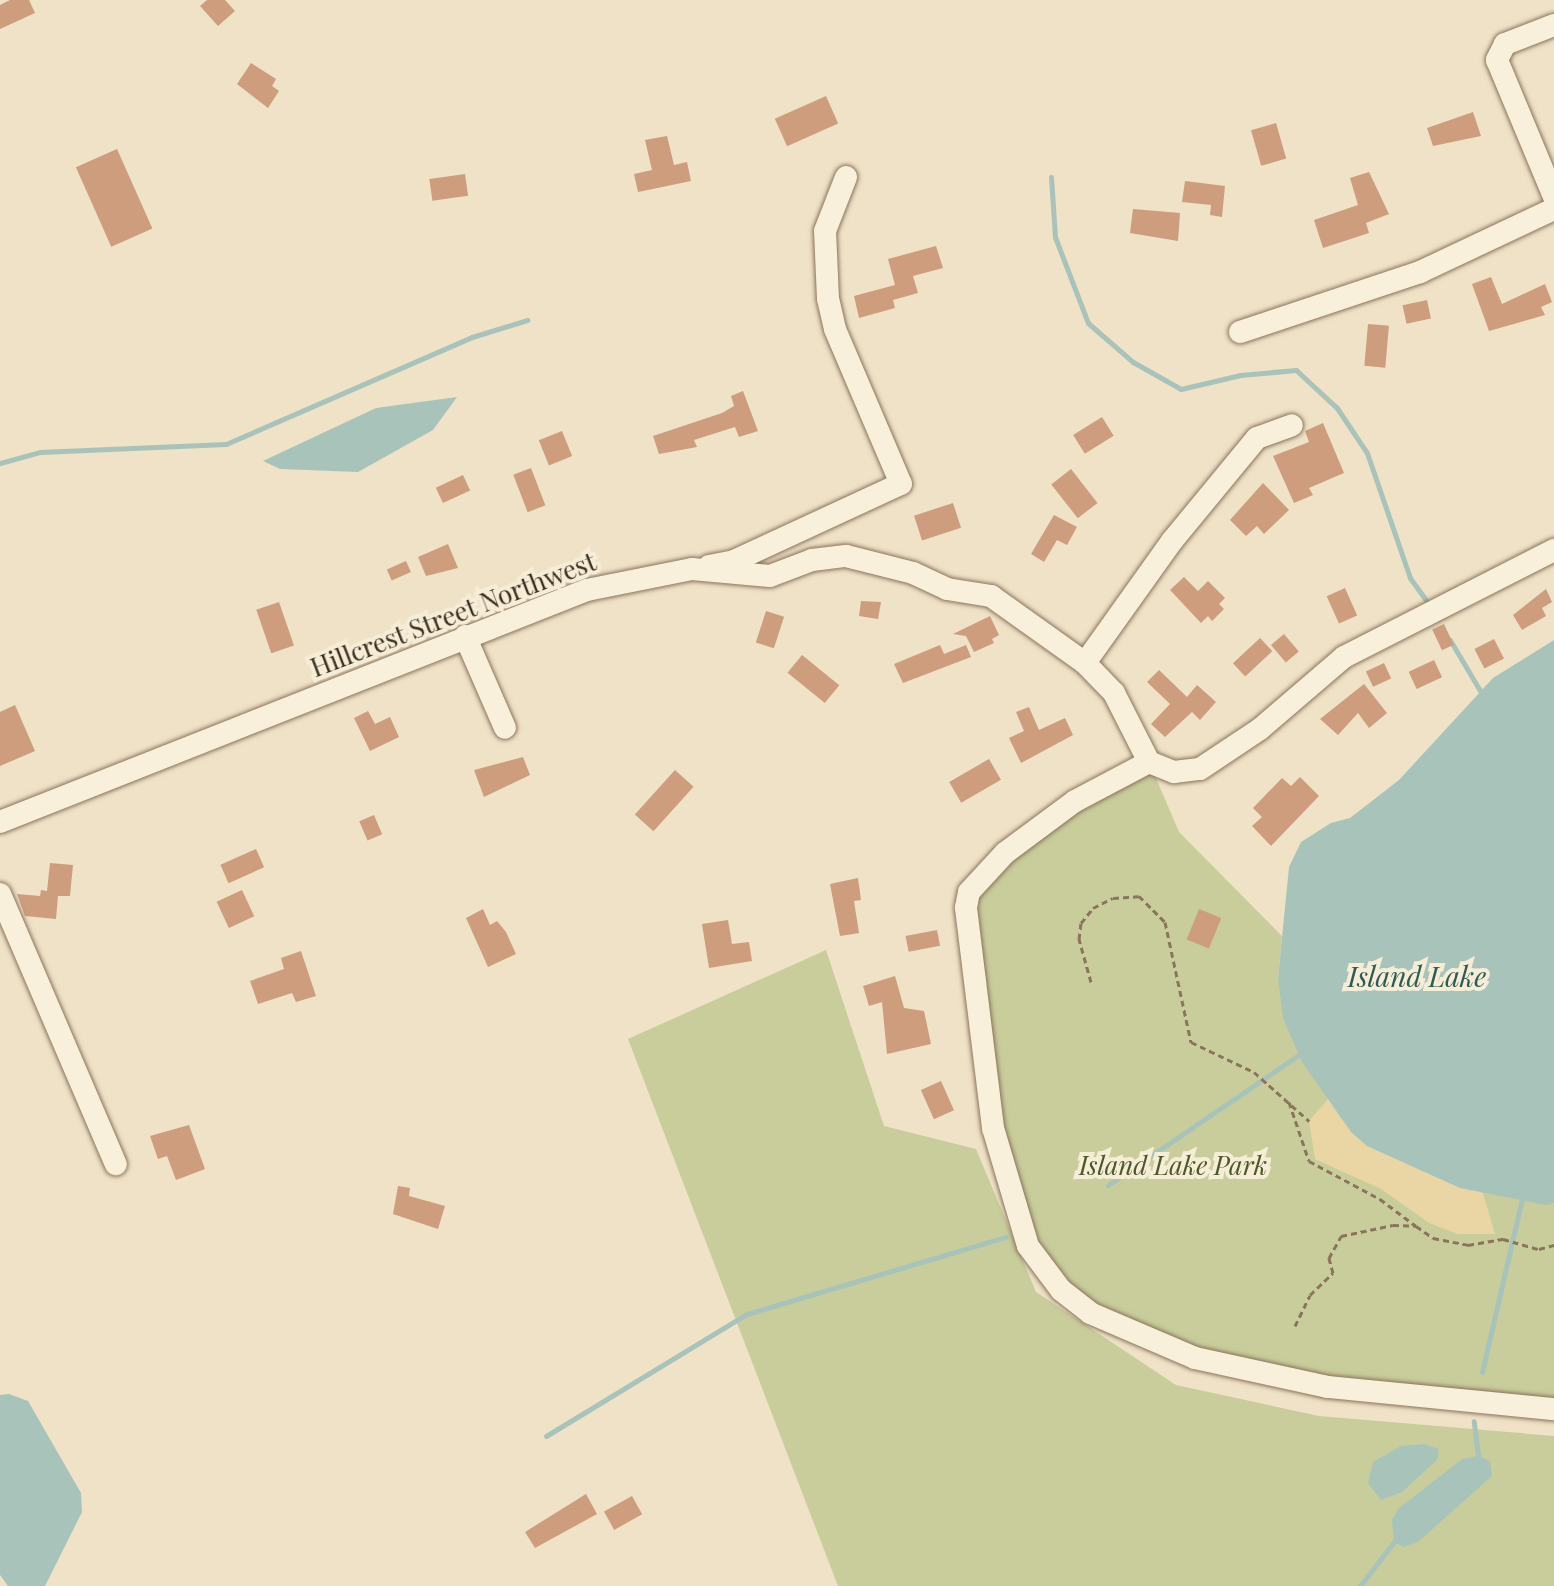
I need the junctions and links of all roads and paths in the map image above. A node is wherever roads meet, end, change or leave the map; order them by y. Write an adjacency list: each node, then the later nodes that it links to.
1 (1554, 25): 3 (street)
2 (846, 177): 8 (street)
3 (1554, 197)
4 (1554, 209): 5 (street)
5 (1240, 332)
6 (1292, 425): 10 (street)
7 (1554, 550): 12 (street)
8 (692, 569): 9 (street, Hillcrest Street Northwest); 10 (street, Hillcrest Street Northwest)
9 (465, 636): 11 (street); 13 (street, Hillcrest Street Northwest)
10 (1085, 663): 12 (street, Hillcrest Street Northwest)
11 (505, 728)
12 (1149, 762): 22 (street)
13 (0, 822)
14 (0, 894): 18 (street)
15 (1091, 982): 16 (path)
16 (1288, 1099): 17 (path); 19 (path)
17 (1309, 1121)
18 (116, 1164)
19 (1416, 1226): 20 (path); 21 (path)
20 (1554, 1245)
21 (1295, 1326)
22 (1554, 1409)

